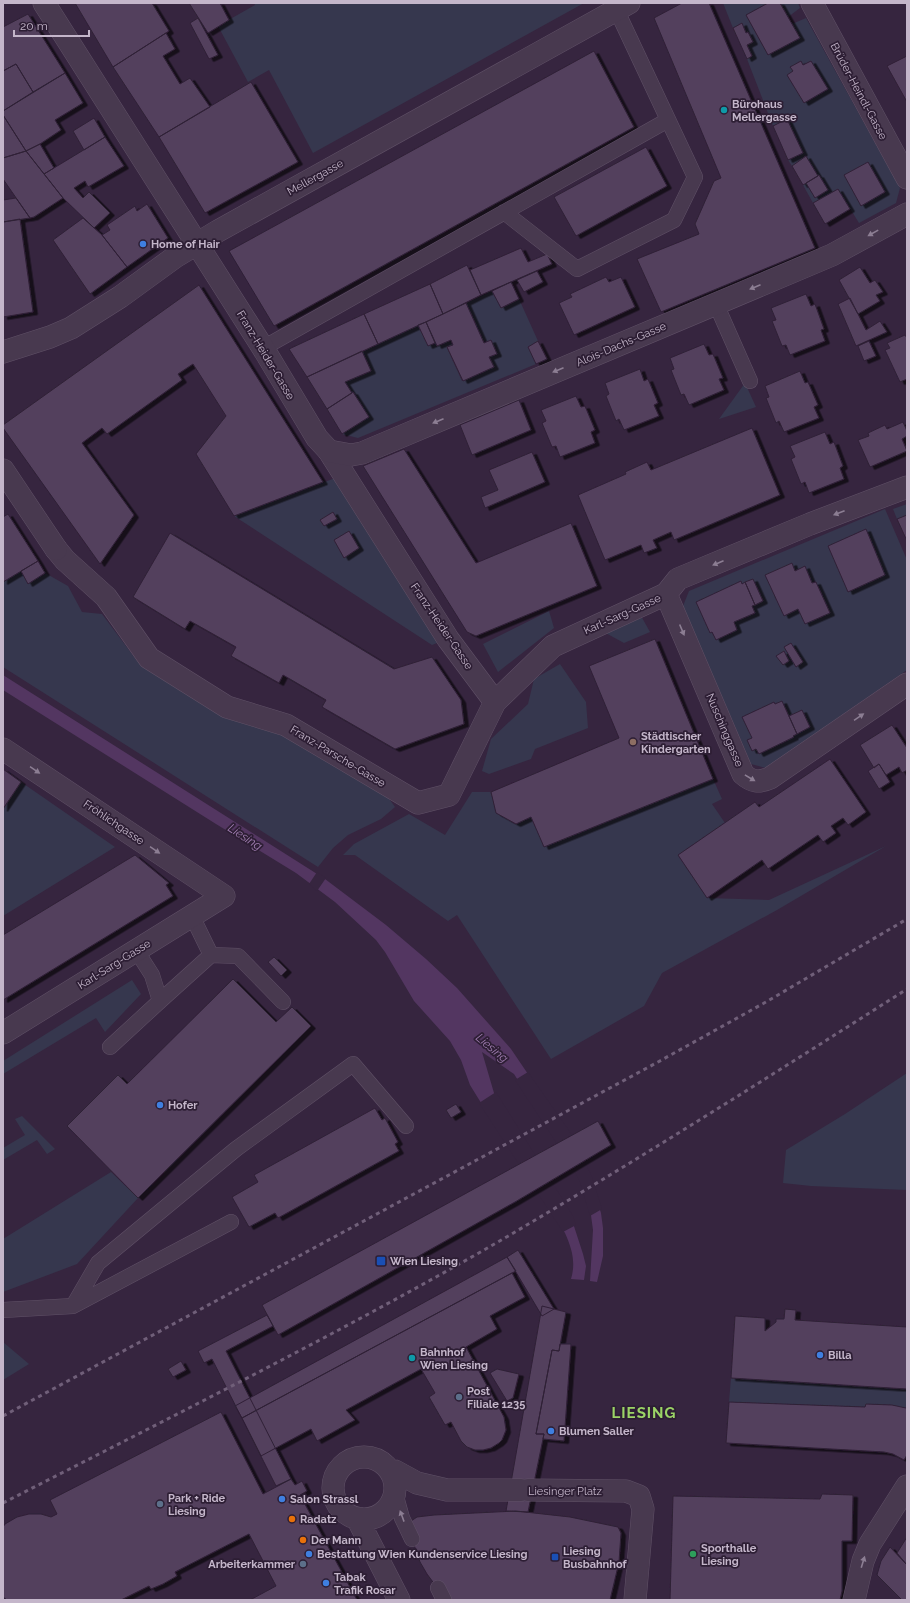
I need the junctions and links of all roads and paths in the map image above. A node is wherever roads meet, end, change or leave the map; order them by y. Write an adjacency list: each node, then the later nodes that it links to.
1 (44, 3): 8 (street, Franz-Heider-Gasse)
2 (812, 3): 5 (street, Brüder-Heindl-Gasse)
3 (623, 6): 4 (lane); 8 (street, Mellergasse)
4 (668, 120): 6 (lane); 6 (lane)
5 (907, 178)
6 (504, 212): 10 (lane)
7 (907, 214): 9 (street, Alois-Dachs-Gasse, one-way to 9)
8 (197, 244): 10 (street, Franz-Heider-Gasse); 11 (street, Mellergasse)
9 (716, 304): 12 (lane); 13 (street, Alois-Dachs-Gasse, one-way to 13)
10 (263, 348): 13 (street, Franz-Heider-Gasse)
11 (3, 352)
12 (750, 381)
13 (329, 451): 18 (street, Franz-Heider-Gasse)
14 (3, 470): 20 (street, Franz-Parsche-Gasse)
15 (907, 487): 16 (street, Karl-Sarg-Gasse, one-way to 16)
16 (666, 594): 17 (street, Nuschinggasse, one-way to 17); 18 (street, Karl-Sarg-Gasse)
17 (907, 684)
18 (495, 702): 20 (street, Karl-Sarg-Gasse)
19 (3, 749): 21 (street, Fröhlichgasse, one-way to 21)
20 (418, 803)
21 (224, 896): 22 (street, Karl-Sarg-Gasse)
22 (192, 916): 23 (street, Karl-Sarg-Gasse); 24 (lane)
23 (136, 950): 25 (lane); 27 (street, Karl-Sarg-Gasse)
24 (211, 955): 25 (lane); 26 (lane)
25 (160, 1001): 28 (lane)
26 (283, 1002)
27 (3, 1033)
28 (110, 1047)
29 (406, 1126): 31 (lane)
30 (231, 1222): 31 (lane)
31 (73, 1306): 32 (lane)
32 (3, 1310)
33 (392, 1470): 35 (street); 36 (street, Liesinger Platz); 39 (street, Liesinger Platz)
34 (907, 1486): 40 (street, one-way to 34)
35 (395, 1493): 36 (street); 37 (lane, one-way to 35)
36 (357, 1518): 38 (street)
37 (412, 1539)
38 (399, 1600)
39 (635, 1600)
40 (854, 1600)

